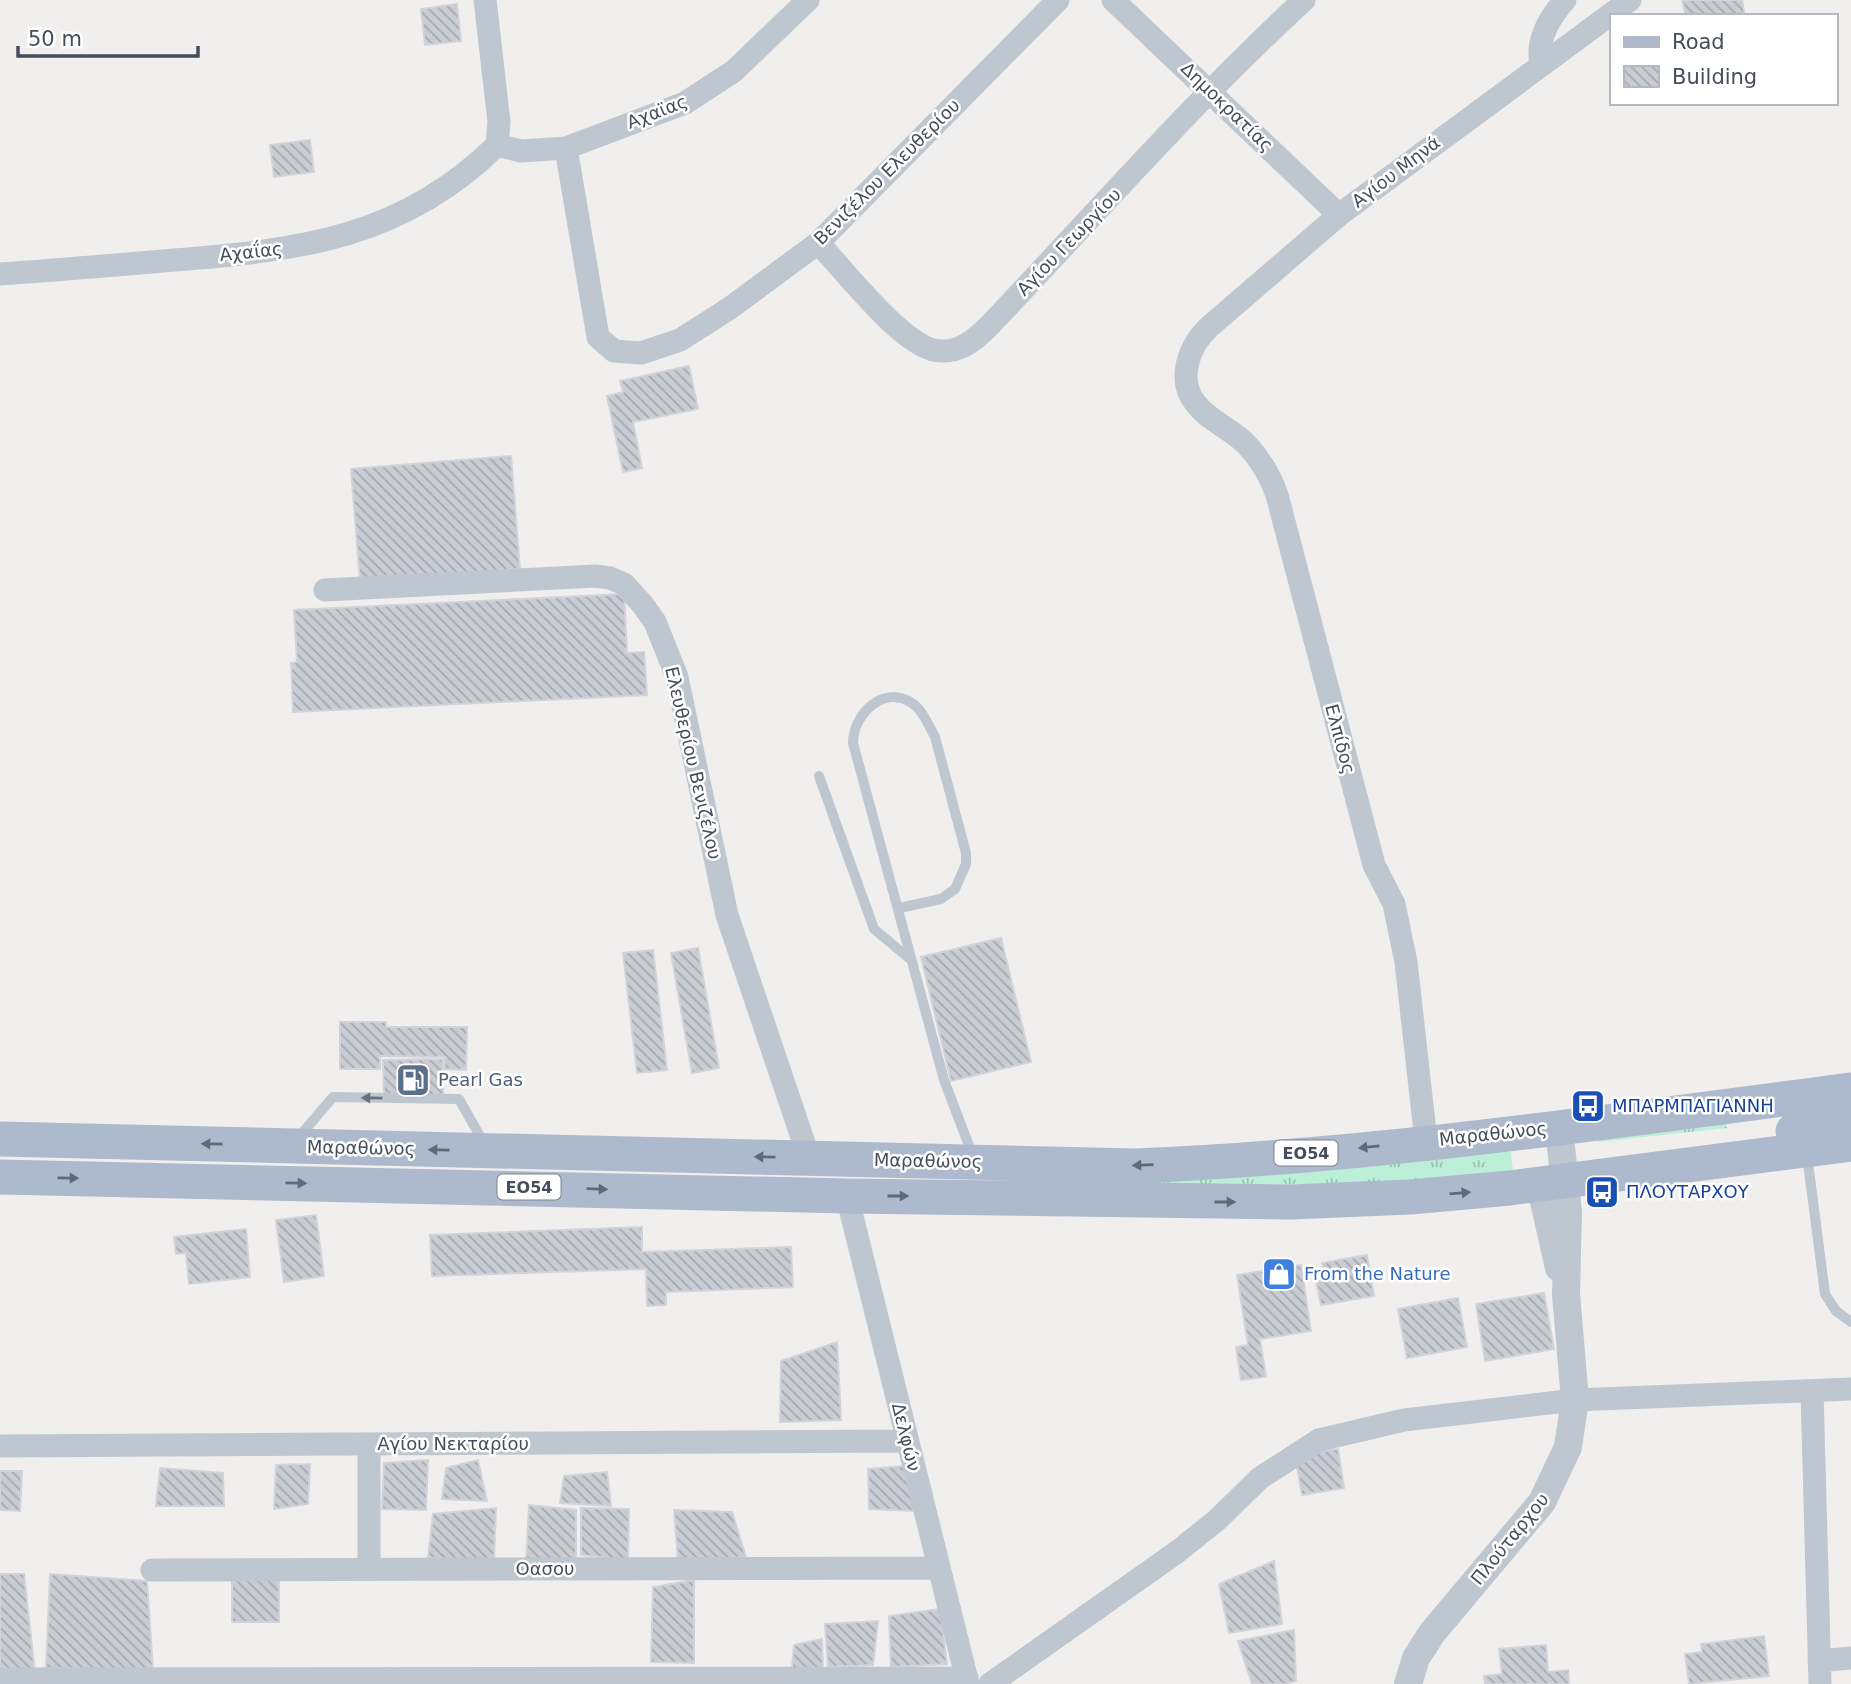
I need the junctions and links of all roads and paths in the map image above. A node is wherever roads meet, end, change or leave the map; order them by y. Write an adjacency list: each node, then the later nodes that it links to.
1 (485, 0): 13 (street)
2 (808, 0): 12 (street, Αχαϊας)
3 (1058, 0): 15 (street, Βενιζέλου Ελευθερίου)
4 (1113, 0): 11 (street, Δημοκρατίας)
5 (1304, 0): 11 (street, Αγίου Γεωργίου)
6 (1564, 0): 10 (street)
7 (1630, 0): 9 (street, Αγίου Μηνά)
8 (1610, 14): 10 (street, Αγίου Μηνά)
9 (1611, 14)
10 (1541, 64): 14 (street, Αγίου Μηνά)
11 (1212, 92): 14 (street, Δημοκρατίας); 15 (street, Αγίου Γεωργίου)
12 (566, 148): 13 (street, Αχαϊας); 15 (street, Βενιζέλου Ελευθερίου)
13 (490, 153): 16 (street, Αχαΐας)
14 (1339, 215): 17 (street, Αγίου Μηνά)
15 (818, 243)
16 (0, 274)
17 (1187, 368): 25 (street, Ελπίδος)
18 (325, 590): 30 (street, Ελευθερίου Βενιζέλου)
19 (819, 776): 21 (lane)
20 (899, 908): 20 (lane); 21 (lane)
21 (911, 959): 31 (lane)
22 (1851, 1090): 32 (main road, Μαραθώνος / ΕΟ54)
23 (1851, 1118): 32 (main road)
24 (0, 1139): 27 (main road, Μαραθώνος / ΕΟ54, one-way to 24)
25 (1426, 1141): 31 (main road, Μαραθώνος / ΕΟ54, one-way to 31); 32 (main road, Μαραθώνος / ΕΟ54)
26 (1851, 1144): 28 (main road, Μαραθώνος / ΕΟ54)
27 (291, 1146): 29 (main road, Μαραθώνος / ΕΟ54, one-way to 27); 29 (lane, one-way to 27)
28 (1806, 1150): 32 (main road, Μαραθώνος / ΕΟ54); 35 (lane)
29 (488, 1151): 30 (main road, Μαραθώνος / ΕΟ54, one-way to 29)
30 (809, 1158): 31 (main road, Μαραθώνος / ΕΟ54)
31 (975, 1162)
32 (1557, 1163): 34 (main road, Μαραθώνος / ΕΟ54, one-way to 32); 38 (street, Πλούταρχου)
33 (0, 1177): 34 (main road, Μαραθώνος / ΕΟ54, one-way to 34)
34 (847, 1196): 39 (street, Δελφών)
35 (1851, 1322)
36 (1851, 1389): 37 (street)
37 (1812, 1391): 38 (street); 46 (street)
38 (1575, 1400): 50 (street); 51 (street, Πλούταρχου)
39 (906, 1441): 40 (street, Αγίου Νεκταρίου); 42 (street, Δελφών)
40 (369, 1444): 41 (street, Αγίου Νεκταρίου); 43 (street)
41 (0, 1446)
42 (938, 1567): 43 (street, Οασου); 49 (street, Δελφών)
43 (369, 1569): 44 (street, Οασου)
44 (152, 1570)
45 (1851, 1658): 46 (street)
46 (1819, 1673)
47 (0, 1679): 48 (street)
48 (682, 1681): 49 (street)
49 (967, 1681)
50 (990, 1684)
51 (1408, 1684)

